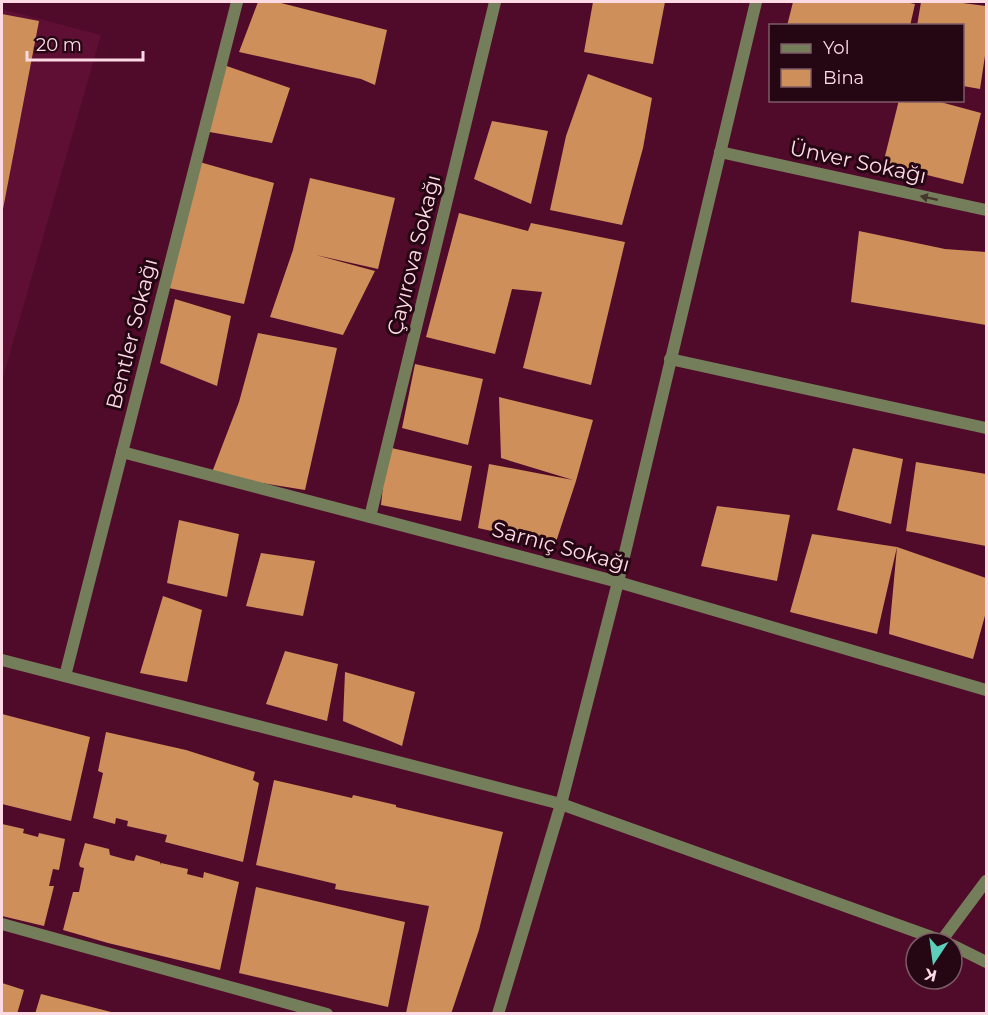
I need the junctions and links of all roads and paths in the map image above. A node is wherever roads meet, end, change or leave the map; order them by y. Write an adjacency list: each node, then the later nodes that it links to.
1 (237, 2): 8 (street, Bentler Sokağı)
2 (495, 2): 9 (street, Çayırova Sokağı)
3 (756, 2): 4 (street)
4 (720, 152): 5 (street, Ünver Sokağı, one-way to 4); 6 (street)
5 (987, 210)
6 (670, 359): 7 (street); 10 (street)
7 (987, 428)
8 (122, 452): 9 (street, Sarnıç Sokağı); 12 (street, Bentler Sokağı)
9 (370, 517): 10 (street, Sarnıç Sokağı)
10 (618, 582): 13 (street, Sarnıç Sokağı); 14 (street)
11 (2, 660): 12 (street)
12 (65, 676): 14 (street)
13 (987, 690)
14 (561, 804): 17 (street); 22 (street)
15 (987, 881): 18 (street)
16 (2, 924): 21 (street)
17 (914, 931)
18 (955, 931)
19 (964, 951): 20 (street)
20 (987, 962)
21 (327, 1014)
22 (498, 1014)

